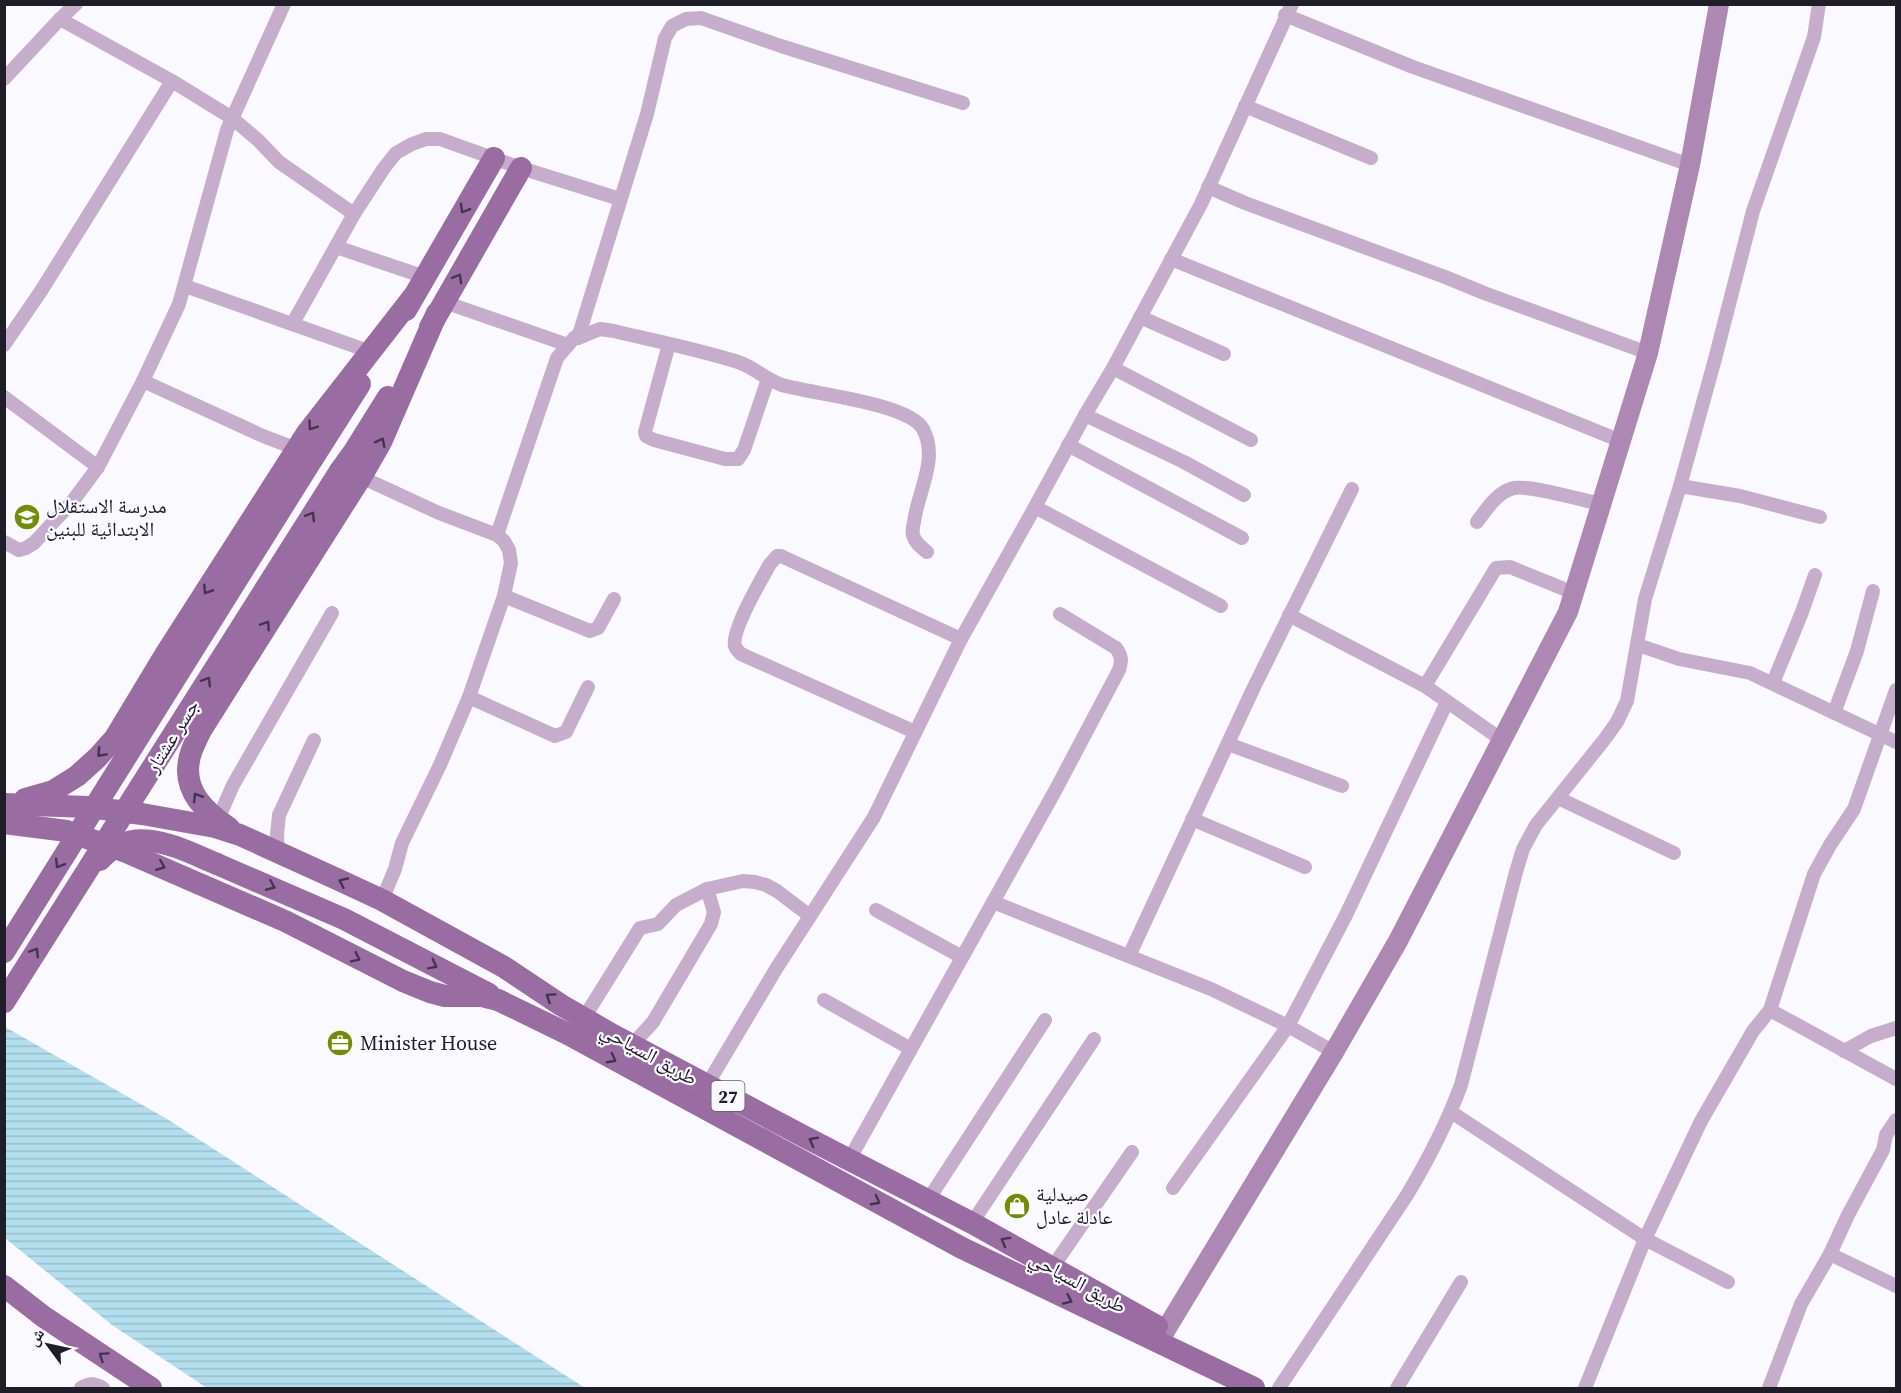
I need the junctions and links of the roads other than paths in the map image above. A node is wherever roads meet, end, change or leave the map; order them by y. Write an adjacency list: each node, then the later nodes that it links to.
1 (76, 4): 6 (street)
2 (284, 4): 11 (street)
3 (1719, 4): 14 (street)
4 (1819, 4): 44 (street)
5 (1288, 10): 10 (street); 14 (street)
6 (60, 19): 7 (street); 8 (street)
7 (4, 80)
8 (172, 81): 11 (street); 29 (street)
9 (963, 103): 17 (street)
10 (1245, 106): 13 (street); 16 (street)
11 (232, 118): 18 (street); 22 (street)
12 (494, 158): 15 (street); 18 (street); 21 (main road, one-way to 21)
13 (1371, 158)
14 (1690, 165): 31 (street)
15 (521, 168): 17 (street); 24 (main road, one-way to 15)
16 (1208, 187): 20 (street); 31 (street)
17 (620, 199): 27 (street)
18 (354, 214): 19 (street)
19 (336, 247): 21 (street); 26 (street)
20 (1171, 259): 25 (street); 39 (street)
21 (425, 277): 23 (main road)
22 (185, 286): 26 (street); 35 (street)
23 (413, 297): 30 (main road); 41 (main road)
24 (440, 308): 27 (street); 43 (main road, one-way to 24)
25 (1140, 317): 32 (street); 33 (street)
26 (293, 323): 30 (street)
27 (573, 341): 28 (street); 51 (street)
28 (669, 344): 34 (street); 34 (street)
29 (4, 345)
30 (371, 352): 41 (main road, one-way to 41)
31 (1648, 353): 39 (street)
32 (1224, 354)
33 (1113, 368): 37 (street); 38 (street)
34 (768, 379): 54 (street)
35 (143, 381): 41 (street); 42 (street)
36 (4, 397): 42 (street)
37 (1085, 415): 40 (street); 46 (street)
38 (1251, 440)
39 (1621, 441): 47 (street)
40 (1068, 446): 48 (street); 52 (street)
41 (305, 453): 81 (main road, one-way to 81); 94 (main road, جسر عشتار, one-way to 94, bridge)
42 (98, 467): 53 (street)
43 (350, 474): 51 (street); 84 (main road, one-way to 43); 88 (main road, جسر عشتار, one-way to 43, bridge)
44 (1680, 486): 49 (street); 65 (street)
45 (1352, 489): 63 (street)
46 (1244, 495)
47 (1601, 504): 50 (street); 57 (street)
48 (1035, 507): 60 (street); 64 (street)
49 (1820, 517)
50 (1477, 522)
51 (497, 535): 58 (street)
52 (1242, 538)
53 (4, 542)
54 (927, 552)
55 (1815, 575): 66 (street)
56 (1873, 591): 72 (street)
57 (1574, 593): 67 (street); 76 (street)
58 (504, 596): 59 (street); 70 (street)
59 (614, 599)
60 (1221, 606)
61 (332, 613): 84 (street)
62 (1060, 614): 91 (street)
63 (1289, 615): 67 (street); 78 (street)
64 (961, 639): 73 (street); 73 (street)
65 (1638, 645): 66 (street); 80 (street)
66 (1773, 683): 72 (street)
67 (1425, 686): 71 (street)
68 (588, 687): 70 (street)
69 (1896, 690): 74 (street)
70 (469, 697): 90 (street)
71 (1447, 702): 76 (street); 103 (street)
72 (1834, 713): 74 (street)
73 (915, 732): 93 (street)
74 (1881, 735): 77 (street); 100 (street)
75 (314, 740): 85 (street)
76 (1502, 740): 109 (street)
77 (1896, 742)
78 (1228, 744): 79 (street); 82 (street)
79 (1342, 786)
80 (1558, 798): 86 (street); 112 (street)
81 (4, 803): 84 (main road, طريق السياحي)
82 (1192, 819): 87 (street); 95 (street)
83 (4, 823): 99 (main road, طريق السياحي / 27, one-way to 99)
84 (216, 824): 85 (main road, طريق السياحي / 27)
85 (278, 852): 90 (main road, طريق السياحي / 27, one-way to 85)
86 (1674, 853)
87 (1305, 867)
88 (78, 886): 98 (main road, جسر عشتار, one-way to 88, bridge); 99 (main road, one-way to 99, bridge)
89 (707, 889): 93 (street); 101 (street); 106 (street)
90 (382, 900): 101 (main road, طريق السياحي / 27, one-way to 90)
91 (993, 902): 95 (street); 96 (street)
92 (876, 910): 96 (street)
93 (810, 916): 111 (street)
94 (4, 952)
95 (1129, 956): 103 (street)
96 (962, 957): 107 (street)
97 (824, 1000): 107 (street)
98 (4, 1002)
99 (512, 1005): 128 (main road, طريق السياحي / 27, one-way to 128)
100 (1770, 1010): 108 (street); 120 (street)
101 (584, 1018): 106 (main road, طريق السياحي / 27)
102 (1045, 1020): 118 (street)
103 (1288, 1026): 109 (street); 117 (street)
104 (1896, 1028): 108 (street)
105 (1094, 1039): 119 (street)
106 (632, 1045): 111 (main road, طريق السياحي / 27)
107 (911, 1049): 116 (street)
108 (1844, 1051): 110 (street)
109 (1334, 1052): 127 (street)
110 (1896, 1079)
111 (707, 1085): 116 (main road, طريق السياحي / 27, one-way to 111)
112 (1451, 1112): 120 (street); 132 (street)
113 (1896, 1120): 115 (street)
114 (1132, 1152): 122 (street)
115 (1890, 1153): 121 (street)
116 (849, 1160): 118 (main road, طريق السياحي / 27)
117 (1173, 1188)
118 (928, 1200): 119 (main road, طريق السياحي / 27)
119 (972, 1223): 122 (main road, طريق السياحي / 27, one-way to 119)
120 (1645, 1239): 124 (street); 134 (street)
121 (1830, 1254): 126 (street); 135 (street)
122 (1052, 1268): 127 (main road, طريق السياحي / 27)
123 (1461, 1282): 133 (street)
124 (1728, 1282)
125 (4, 1286): 131 (main road, one-way to 125)
126 (1896, 1286)
127 (1165, 1331): 128 (main road, طريق السياحي / 27)
128 (1245, 1383)
129 (84, 1386): 130 (street)
130 (103, 1389)
131 (152, 1389)
132 (1279, 1389)
133 (1397, 1389)
134 (1585, 1389)
135 (1769, 1389)

